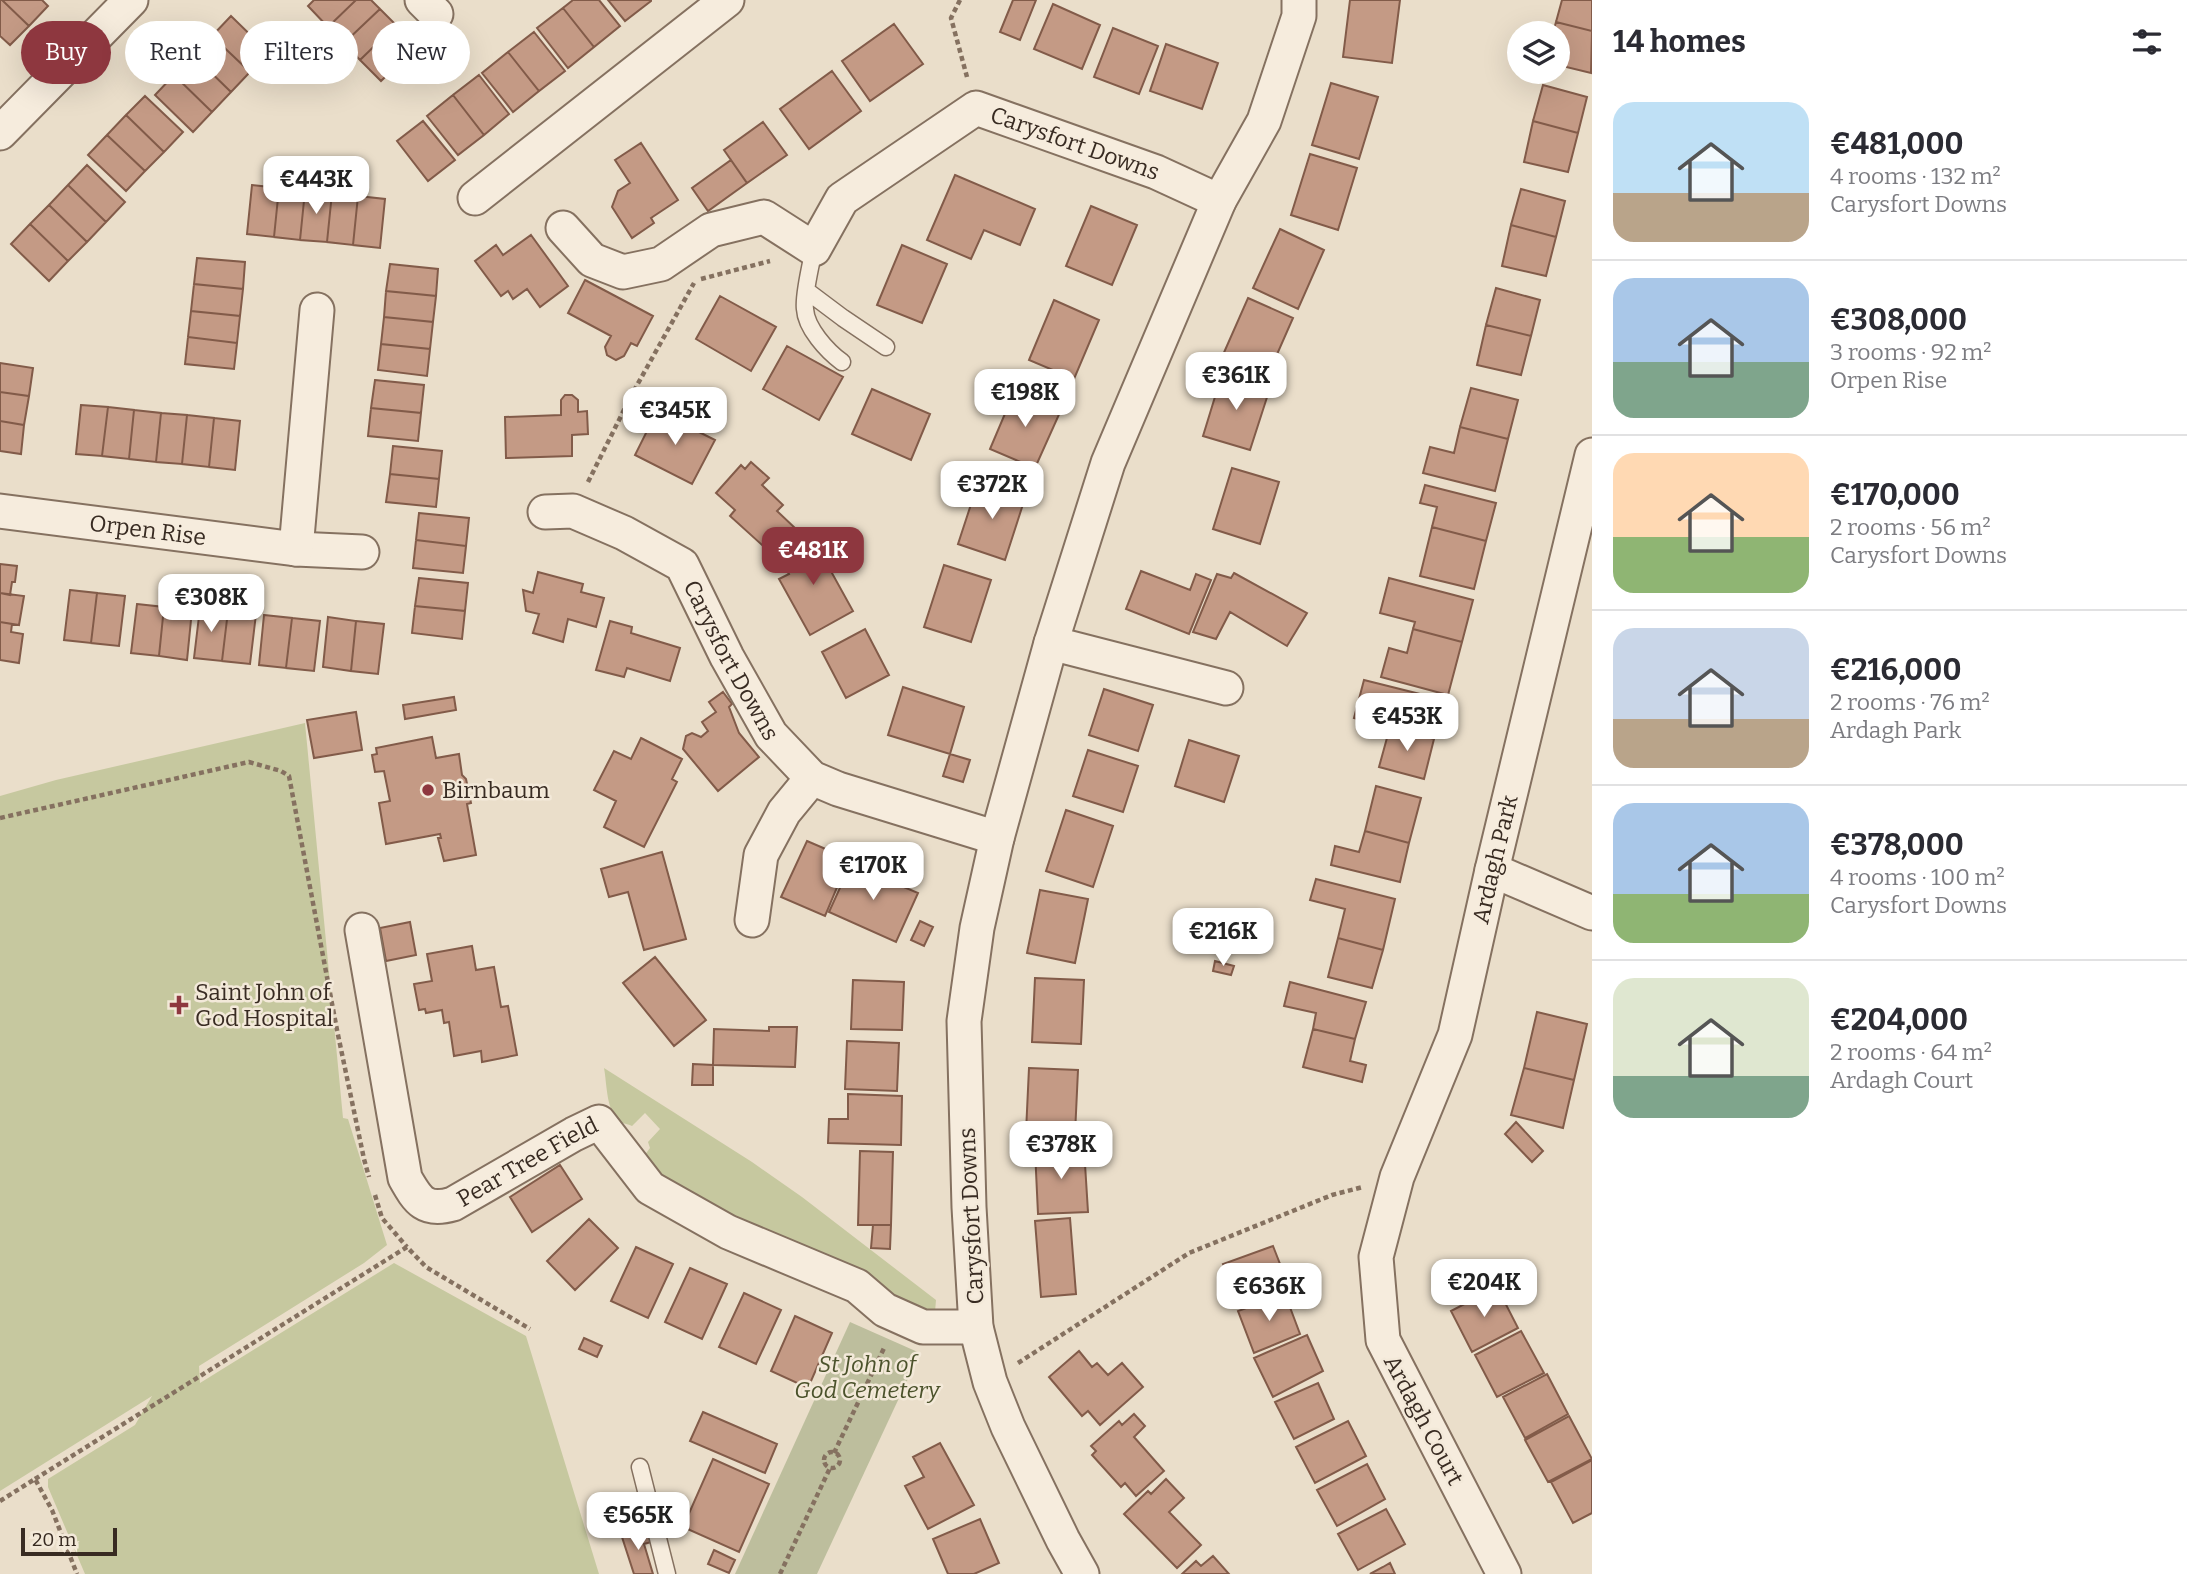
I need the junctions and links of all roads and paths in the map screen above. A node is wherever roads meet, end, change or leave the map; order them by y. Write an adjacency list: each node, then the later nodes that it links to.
1 (131, 0): 6 (street)
2 (727, 0): 7 (street)
3 (960, 0): 5 (path)
4 (1299, 0): 8 (street, Carysfort Downs)
5 (976, 108): 8 (street, Carysfort Downs); 10 (street, Carysfort Downs)
6 (0, 133)
7 (475, 198)
8 (1219, 201): 20 (street, Carysfort Downs)
9 (563, 228): 10 (street)
10 (814, 249): 11 (lane); 17 (path)
11 (807, 291): 13 (lane); 14 (lane)
12 (317, 310): 18 (street)
13 (886, 347)
14 (842, 362)
15 (1592, 455): 25 (street, Ardagh Park)
16 (0, 511): 18 (street, Orpen Rise)
17 (559, 512): 22 (street, Carysfort Downs)
18 (296, 548): 19 (street, Orpen Rise)
19 (362, 552)
20 (1051, 643): 21 (street); 24 (street, Carysfort Downs)
21 (1226, 688)
22 (812, 778): 24 (street, Carysfort Downs); 27 (street)
23 (0, 818): 30 (path)
24 (997, 838): 32 (street, Carysfort Downs)
25 (1492, 870): 26 (street); 29 (street, Ardagh Park)
26 (1592, 913)
27 (752, 920)
28 (362, 930): 32 (street, Pear Tree Field)
29 (1397, 1177): 31 (street, Ardagh Park); 35 (path)
30 (407, 1247): 33 (path); 39 (path)
31 (1376, 1257): 45 (street, Ardagh Court)
32 (976, 1327): 35 (street, Carysfort Downs)
33 (530, 1329)
34 (887, 1343): 36 (path)
35 (990, 1382): 44 (street, Carysfort Downs)
36 (834, 1453): 38 (path); 38 (path)
37 (640, 1467): 42 (lane)
38 (830, 1468): 43 (path)
39 (35, 1479): 40 (path); 41 (path)
40 (0, 1501)
41 (78, 1574)
42 (667, 1574)
43 (780, 1574)
44 (1082, 1574)
45 (1504, 1574)

